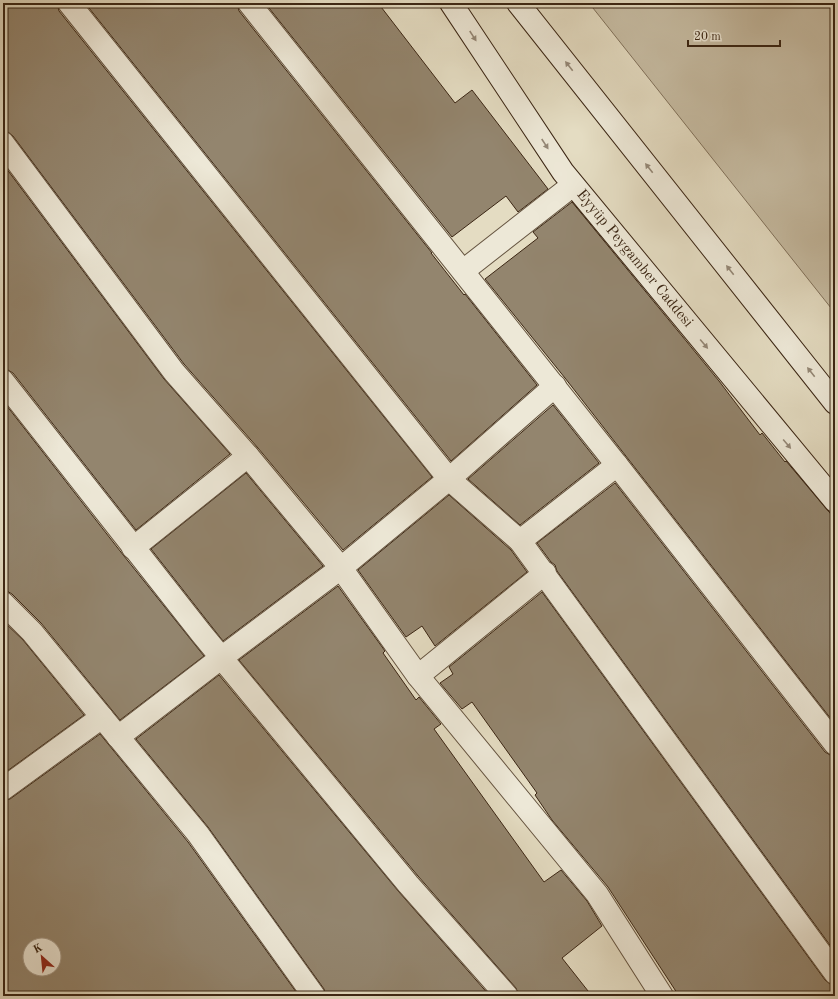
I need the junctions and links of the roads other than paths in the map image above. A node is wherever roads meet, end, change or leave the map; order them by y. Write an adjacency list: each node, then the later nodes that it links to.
1 (69, 3): 13 (street)
2 (249, 3): 7 (street)
3 (452, 3): 6 (street, Eyyüp Peygamber Caddesi, one-way to 6)
4 (518, 3): 10 (street, one-way to 4)
5 (3, 143): 11 (street)
6 (573, 185): 7 (street); 14 (street, Eyyüp Peygamber Caddesi, one-way to 14)
7 (463, 271): 9 (street)
8 (3, 381): 16 (street)
9 (555, 386): 12 (street); 13 (street)
10 (835, 402)
11 (248, 456): 16 (street); 17 (street)
12 (617, 465): 15 (street); 24 (street)
13 (449, 479): 15 (street); 17 (street)
14 (835, 501)
15 (520, 540): 18 (street)
16 (133, 548): 20 (street)
17 (341, 568): 20 (street); 21 (street)
18 (545, 573): 21 (street); 26 (street)
19 (3, 603): 22 (street)
20 (221, 658): 23 (street); 28 (street)
21 (418, 676): 29 (street)
22 (102, 717): 23 (street); 25 (street)
23 (118, 737): 27 (street)
24 (835, 744)
25 (3, 789)
26 (835, 973)
27 (314, 996)
28 (507, 996)
29 (662, 996)

